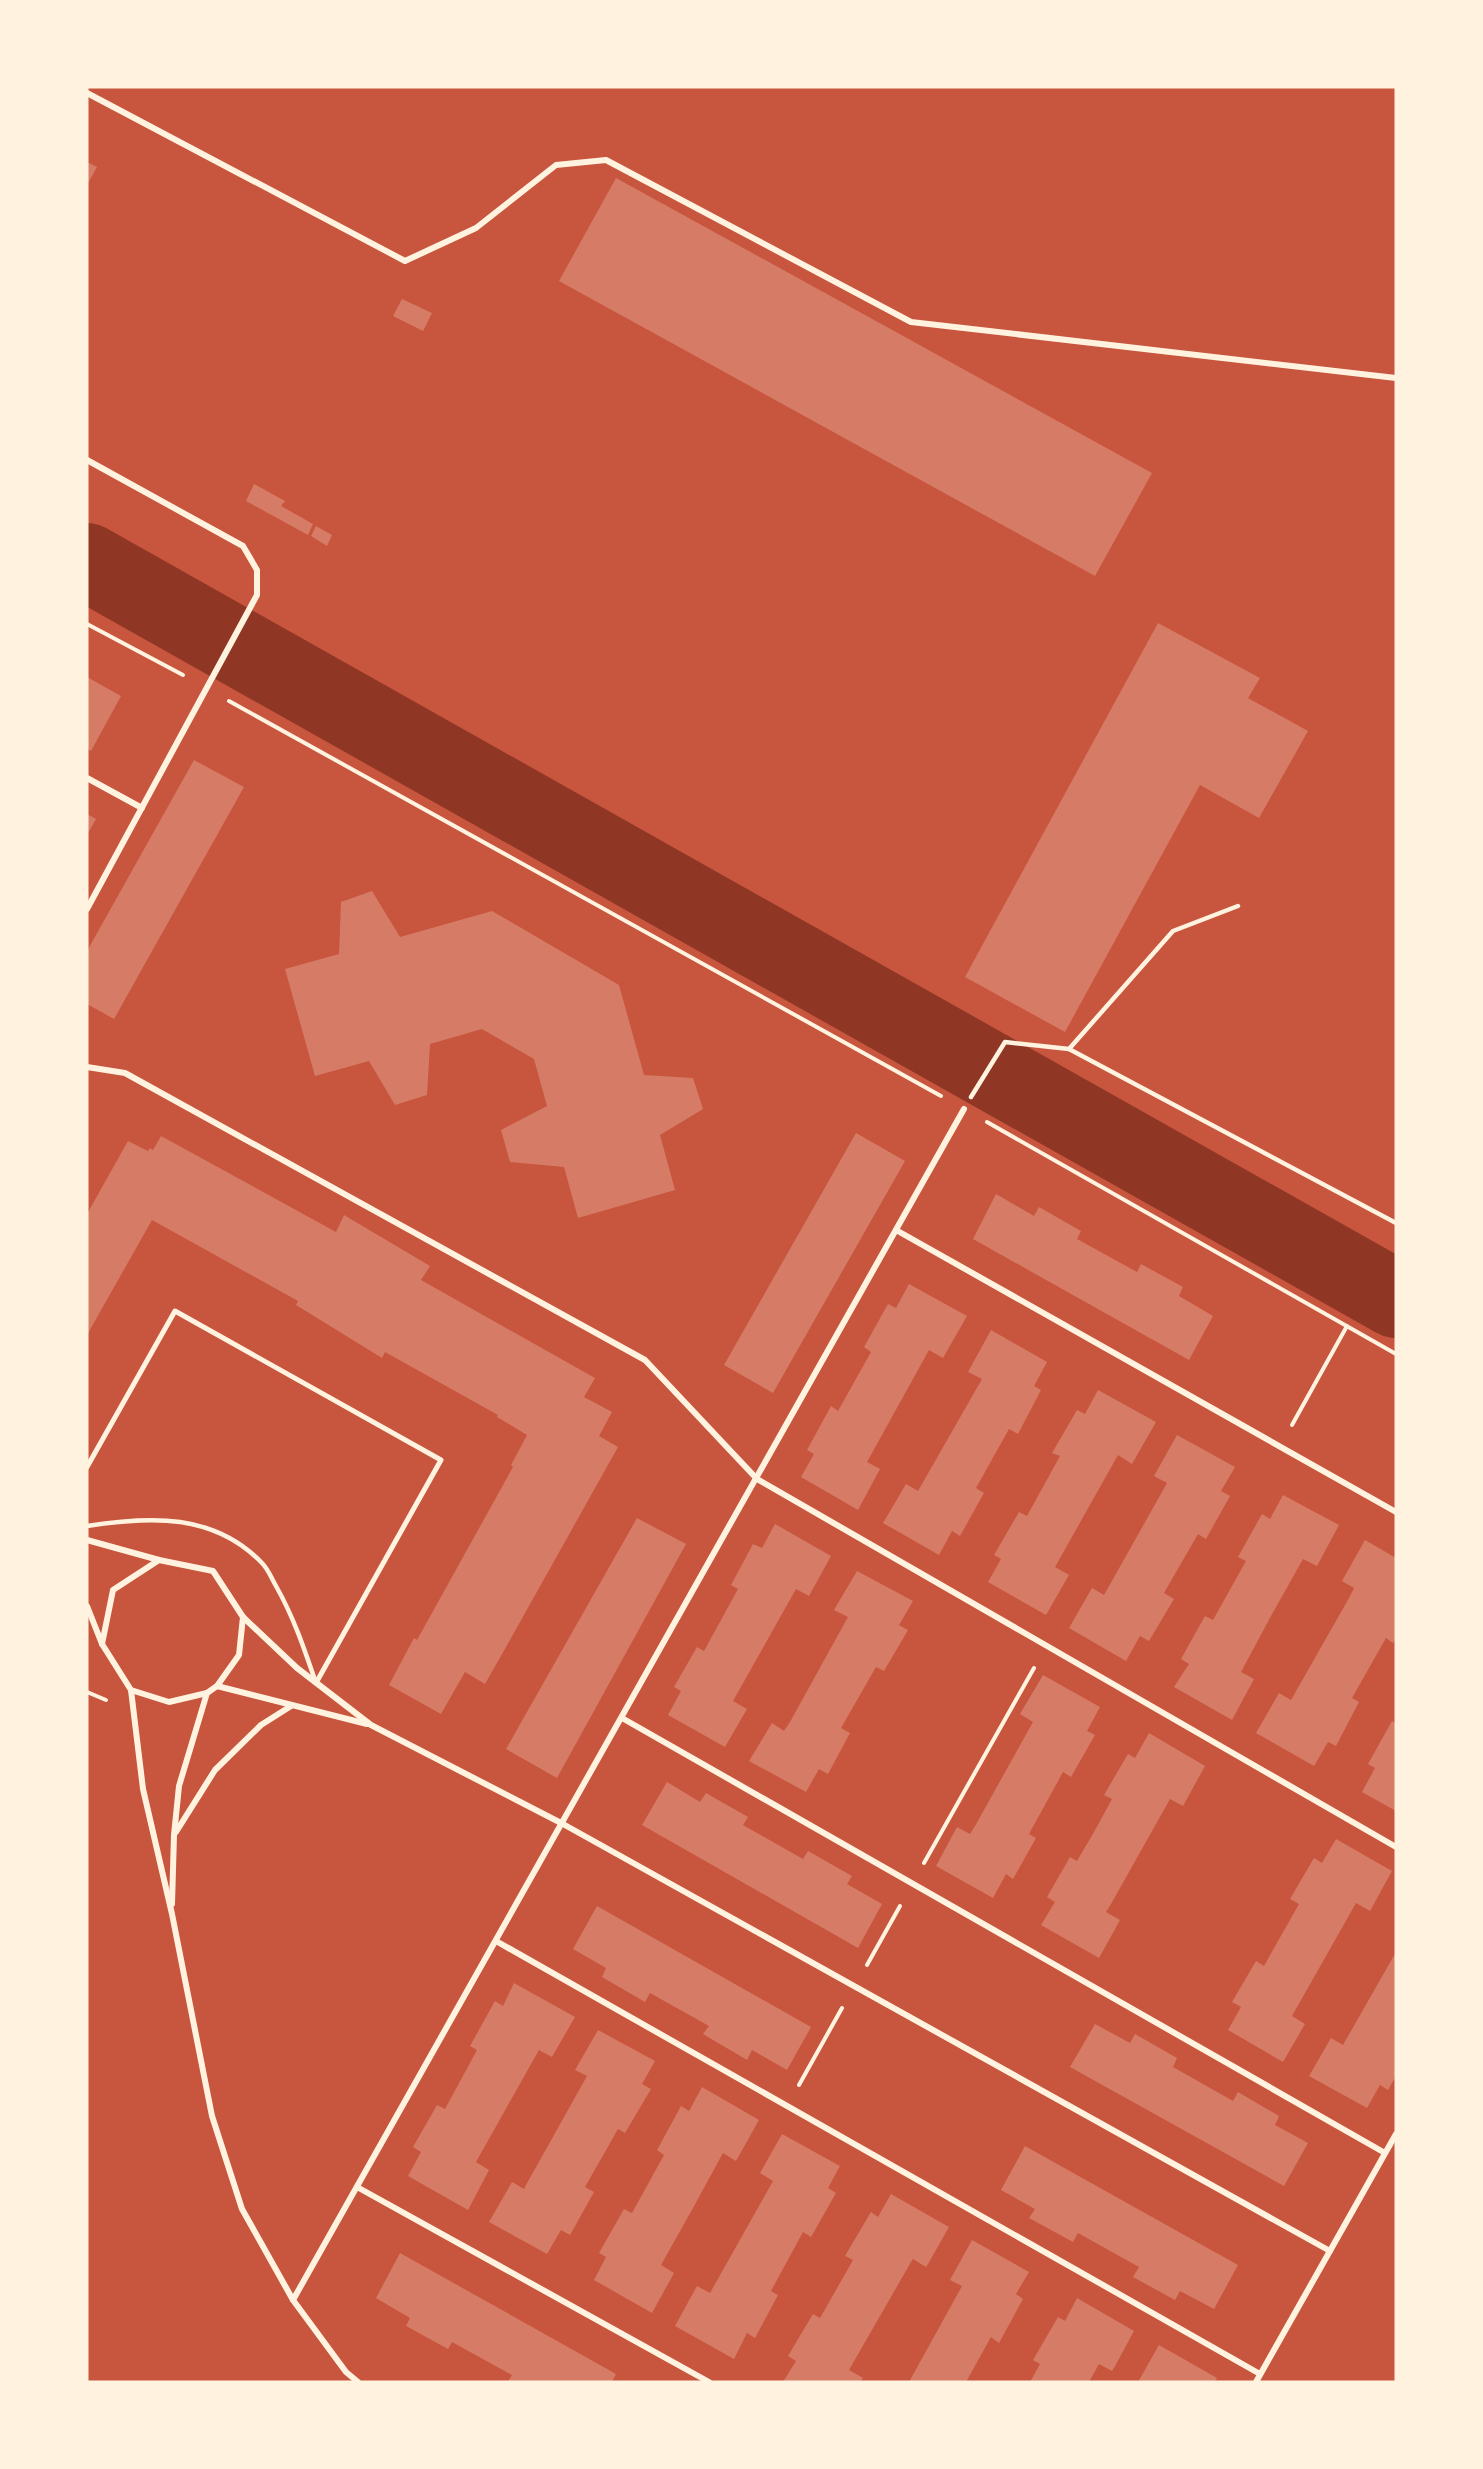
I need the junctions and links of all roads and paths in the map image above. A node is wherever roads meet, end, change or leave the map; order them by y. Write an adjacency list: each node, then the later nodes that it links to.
1 (87, 93): 2 (street)
2 (1396, 378)
3 (87, 460): 5 (street)
4 (87, 624): 5 (path)
5 (206, 688): 7 (street); 13 (path)
6 (87, 778): 7 (street)
7 (142, 808): 9 (street)
8 (1238, 906): 10 (lane)
9 (87, 909)
10 (1070, 1049): 12 (lane); 15 (lane)
11 (87, 1067): 21 (street)
12 (971, 1097)
13 (964, 1109): 16 (street); 17 (path)
14 (1396, 1215): 15 (lane)
15 (1395, 1222)
16 (896, 1230): 19 (street); 21 (street)
17 (1347, 1326): 18 (path); 19 (path)
18 (1396, 1354)
19 (1279, 1447): 22 (street)
20 (87, 1467): 29 (street)
21 (757, 1479): 34 (street); 38 (street)
22 (1396, 1512)
23 (87, 1526): 29 (lane)
24 (87, 1540): 25 (street)
25 (159, 1560): 27 (street); 28 (street)
26 (87, 1606): 28 (street)
27 (243, 1617): 29 (street); 30 (street)
28 (102, 1644): 31 (street)
29 (316, 1683): 35 (street)
30 (217, 1686): 32 (street); 33 (street)
31 (131, 1690): 32 (street); 39 (street)
32 (207, 1693): 37 (street)
33 (291, 1706): 35 (street); 37 (street)
34 (622, 1718): 36 (street); 42 (street)
35 (371, 1725): 36 (street)
36 (563, 1824): 40 (street); 44 (street)
37 (174, 1835): 39 (street)
38 (1396, 1846)
39 (172, 1914): 45 (street)
40 (496, 1941): 43 (street); 46 (street)
41 (1396, 2134): 42 (street)
42 (1385, 2153): 44 (street)
43 (357, 2187): 45 (street); 48 (street)
44 (1330, 2251): 46 (street)
45 (293, 2300): 47 (street)
46 (1260, 2374): 49 (street)
47 (358, 2382)
48 (709, 2382)
49 (1256, 2382)

